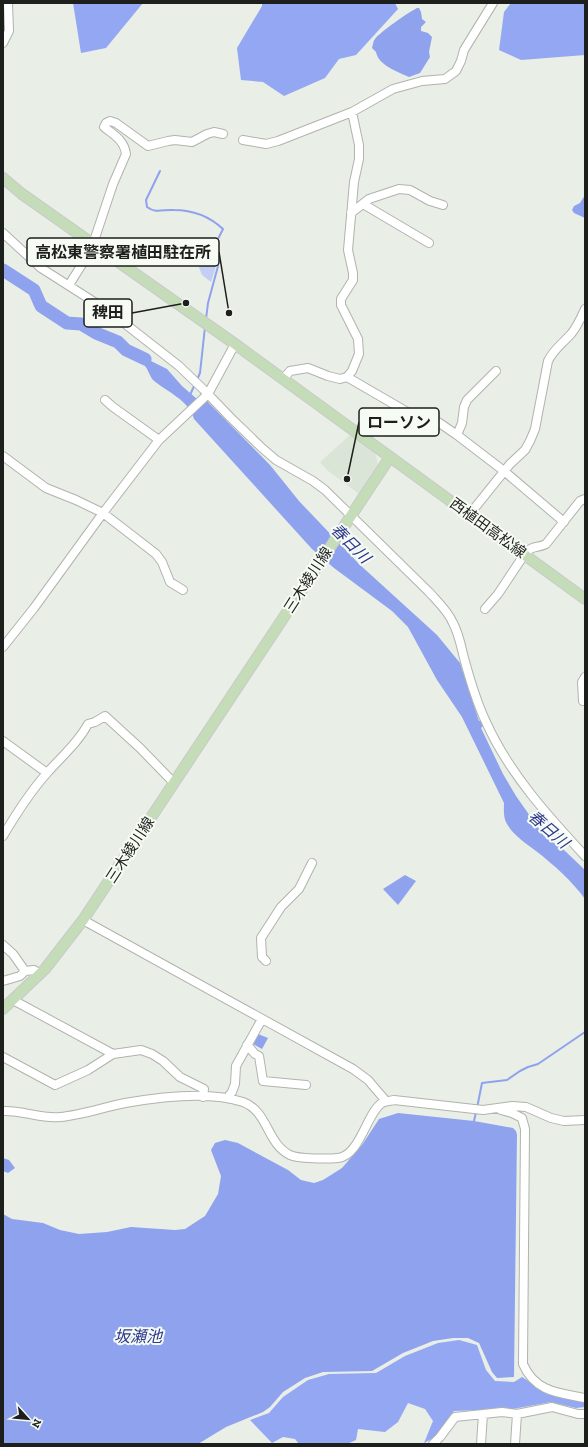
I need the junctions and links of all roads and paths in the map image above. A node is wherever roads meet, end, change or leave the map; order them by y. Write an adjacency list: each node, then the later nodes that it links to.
1 (8, 3): 3 (street)
2 (489, 5): 4 (street)
3 (3, 43)
4 (352, 112): 6 (street); 10 (street)
5 (224, 134): 12 (street)
6 (243, 140)
7 (3, 178): 12 (main road)
8 (363, 204): 9 (street); 10 (street); 13 (street)
9 (443, 206)
10 (351, 213): 18 (street)
11 (3, 233): 14 (street)
12 (94, 244): 14 (street); 16 (main road)
13 (429, 244)
14 (69, 285): 20 (street)
15 (585, 309): 26 (street)
16 (235, 344): 19 (main road); 20 (street)
17 (496, 371): 22 (street)
18 (347, 377): 19 (street); 22 (street)
19 (283, 379): 25 (main road)
20 (207, 395): 23 (street); 29 (street)
21 (105, 400): 23 (street)
22 (458, 435): 26 (street)
23 (159, 440): 28 (street)
24 (3, 457): 28 (street)
25 (390, 457): 29 (main road, 三木綾川線); 30 (main road, 西植田高松線)
26 (504, 471): 30 (street); 31 (street)
27 (585, 499): 31 (street)
28 (103, 513): 33 (street); 36 (street)
29 (350, 515): 41 (main road, 三木綾川線); 43 (street)
30 (469, 515): 32 (main road, 西植田高松線)
31 (564, 522): 32 (street)
32 (524, 555): 34 (main road, 西植田高松線); 35 (street)
33 (183, 590)
34 (585, 599)
35 (485, 609)
36 (3, 647)
37 (585, 677): 38 (street)
38 (583, 701)
39 (3, 741): 40 (street)
40 (47, 773): 41 (street); 42 (street)
41 (174, 783): 45 (main road, 三木綾川線)
42 (3, 834)
43 (585, 856)
44 (312, 863): 47 (street)
45 (83, 920): 49 (main road, 三木綾川線); 53 (street)
46 (3, 945): 48 (street)
47 (266, 961)
48 (24, 971): 49 (street); 50 (street)
49 (40, 974): 51 (main road, 三木綾川線)
50 (3, 981)
51 (13, 1000): 52 (main road, 三木綾川線); 55 (street)
52 (3, 1009)
53 (262, 1019): 54 (street); 60 (street)
54 (247, 1045): 57 (street); 59 (street)
55 (113, 1054): 56 (street); 58 (street)
56 (3, 1057)
57 (306, 1085)
58 (203, 1097): 59 (street); 62 (street)
59 (227, 1098): 60 (street)
60 (386, 1101): 61 (street)
61 (496, 1109): 63 (street); 64 (street)
62 (3, 1110)
63 (585, 1120)
64 (585, 1398)
65 (483, 1414): 66 (street); 68 (street); 69 (street)
66 (517, 1414): 67 (street); 70 (street)
67 (585, 1414)
68 (433, 1444)
69 (481, 1444)
70 (515, 1444)

